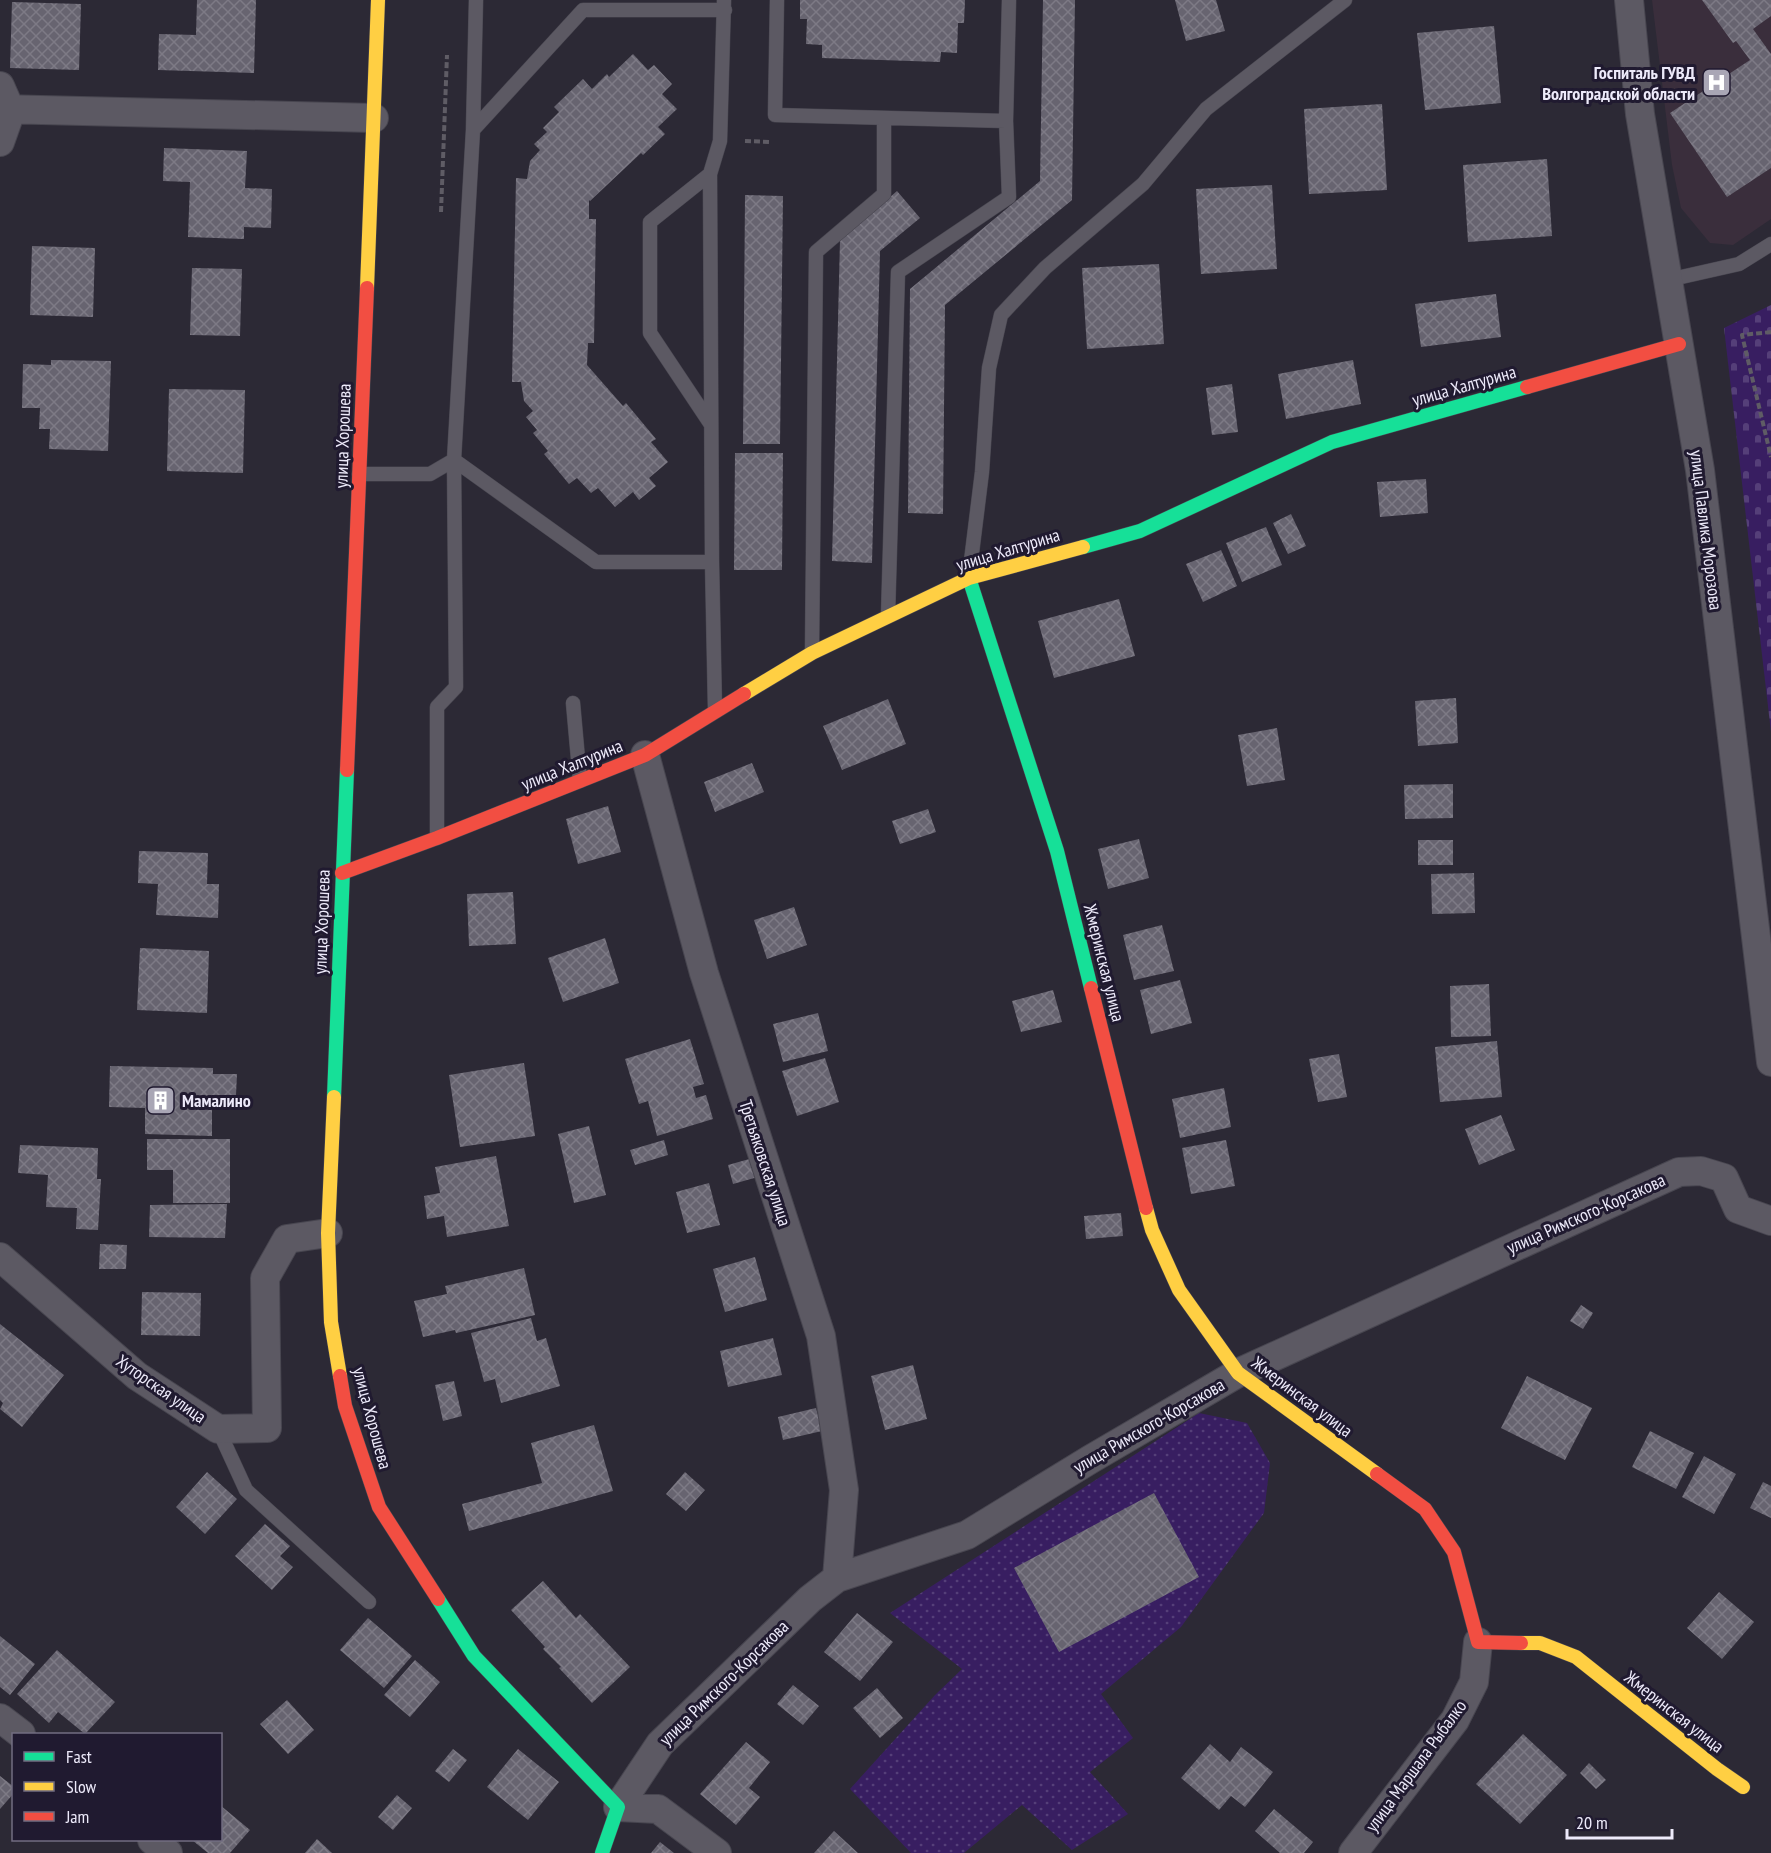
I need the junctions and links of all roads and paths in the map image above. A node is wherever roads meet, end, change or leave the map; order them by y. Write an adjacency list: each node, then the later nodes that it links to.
1 (378, 0): 9 (street, улица Хорошева)
2 (477, 0): 12 (lane)
3 (777, 0): 10 (lane)
4 (1009, 0): 11 (lane)
5 (1345, 0): 26 (lane)
6 (1629, 0): 18 (street, улица Павлика Морозова)
7 (724, 5): 12 (lane); 13 (lane)
8 (4, 102): 9 (street); 14 (street)
9 (374, 118): 24 (street, улица Хорошева)
10 (884, 118): 11 (lane); 28 (lane)
11 (1006, 121): 27 (lane)
12 (473, 130): 23 (lane)
13 (720, 141): 15 (path); 16 (lane)
14 (0, 142)
15 (774, 142)
16 (710, 174): 21 (lane); 21 (lane)
17 (1771, 244): 18 (lane)
18 (1668, 280): 20 (street, улица Павлика Морозова)
19 (1771, 332): 22 (path)
20 (1678, 344): 26 (street, улица Халтурина); 35 (street, улица Павлика Морозова)
21 (710, 423): 25 (lane)
22 (1771, 458)
23 (454, 460): 24 (lane); 25 (lane); 33 (lane)
24 (359, 474): 34 (street, улица Хорошева)
25 (712, 562): 30 (lane)
26 (969, 578): 27 (street, улица Халтурина); 39 (street, Жмеринская улица)
27 (888, 616): 28 (street, улица Халтурина)
28 (812, 653): 30 (street, улица Халтурина)
29 (573, 703): 32 (lane)
30 (715, 713): 31 (street, улица Халтурина)
31 (645, 755): 32 (street, улица Халтурина); 41 (street, Третьяковская улица)
32 (580, 781): 33 (street, улица Халтурина)
33 (437, 838): 34 (street, улица Халтурина)
34 (342, 873): 37 (street, улица Хорошева)
35 (1771, 1062)
36 (1771, 1221): 39 (street, улица Римского-Корсакова)
37 (328, 1233): 40 (street, Хуторская улица); 47 (street, улица Хорошева)
38 (0, 1257): 40 (street, Хуторская улица)
39 (1238, 1373): 41 (street, улица Римского-Корсакова); 43 (street, Жмеринская улица)
40 (218, 1429): 42 (lane)
41 (837, 1578): 47 (street, улица Римского-Корсакова)
42 (369, 1602)
43 (1478, 1642): 46 (street, Жмеринская улица); 52 (street, улица Маршала Рыбалко)
44 (0, 1718): 45 (street)
45 (20, 1733)
46 (1743, 1786)
47 (618, 1807): 50 (street, улица Римского-Корсакова); 51 (street)
48 (154, 1841): 49 (street)
49 (168, 1853)
50 (602, 1853)
51 (717, 1853)
52 (1353, 1853)

